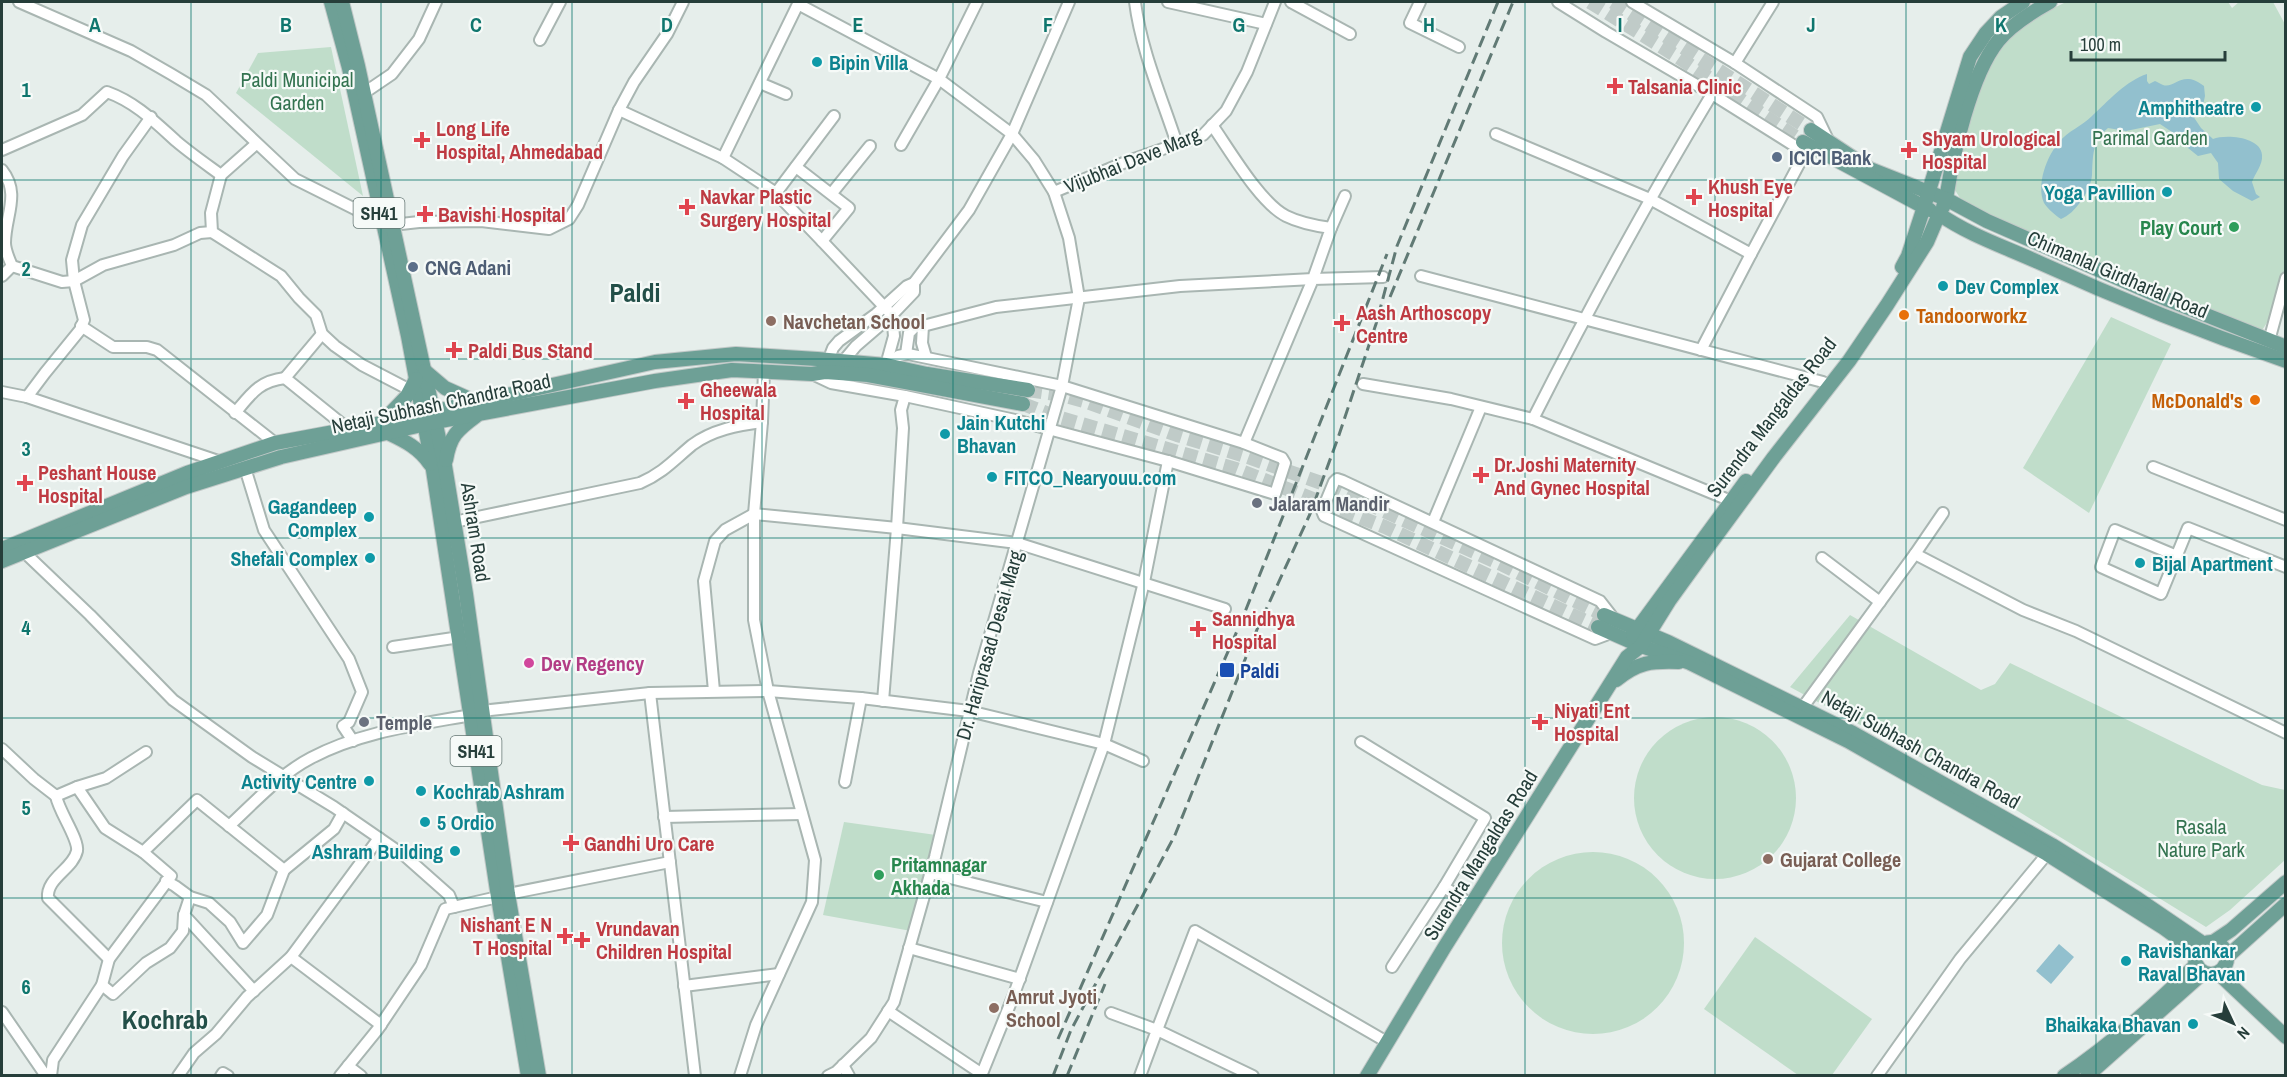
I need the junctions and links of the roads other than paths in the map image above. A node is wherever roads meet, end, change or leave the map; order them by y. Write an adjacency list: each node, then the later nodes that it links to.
1 (19, 2): 37 (street)
2 (331, 2): 57 (main road, Ashram Road / SH41)
3 (342, 2): 27 (main road, Ashram Road)
4 (436, 2): 27 (street)
5 (560, 2): 22 (street)
6 (683, 2): 30 (street)
7 (977, 2): 25 (street)
8 (1069, 2): 35 (street)
9 (1135, 2): 38 (street)
10 (1168, 2): 20 (street)
11 (1275, 2): 20 (street, Vijubhai Dave Marg)
12 (1290, 2): 21 (street)
13 (1420, 2): 23 (street)
14 (1558, 2): 29 (street)
15 (1632, 2): 24 (street)
16 (1773, 2): 24 (street)
17 (2023, 2): 48 (main road)
18 (2050, 2): 54 (main road)
19 (799, 3): 25 (street, Vijubhai Dave Marg); 26 (street)
20 (1266, 24): 33 (street, Vijubhai Dave Marg)
21 (1350, 34)
22 (540, 40)
23 (1459, 47)
24 (1735, 63): 42 (street)
25 (939, 79): 35 (street, Vijubhai Dave Marg); 39 (street)
26 (760, 83): 28 (street); 44 (street)
27 (364, 93): 57 (main road, Ashram Road)
28 (786, 94)
29 (1713, 94): 41 (street); 53 (street)
30 (619, 110): 44 (street); 57 (street)
31 (834, 116): 45 (street)
32 (151, 117): 43 (street); 47 (street); 68 (street)
33 (1212, 125): 38 (street, Vijubhai Dave Marg); 58 (street)
34 (1812, 130): 42 (main road)
35 (1012, 134): 49 (street, Vijubhai Dave Marg); 70 (street)
36 (1496, 134): 53 (street)
37 (256, 144): 47 (street); 57 (street)
38 (1177, 144): 49 (street, Vijubhai Dave Marg)
39 (901, 145)
40 (870, 146): 51 (street)
41 (1804, 147): 42 (main road); 61 (street)
42 (1826, 148): 48 (main road); 55 (main road)
43 (2, 150)
44 (723, 158): 50 (street)
45 (796, 167): 50 (street); 51 (street)
46 (2, 170): 62 (street)
47 (221, 175): 59 (street)
48 (1929, 191): 54 (main road, Chimanlal Girdharlal Road); 55 (main road, Surendra Mangaldas Road)
49 (1054, 192): 69 (street, Dr. Hariprasad Desai Marg)
50 (776, 193): 60 (street)
51 (832, 194): 60 (street)
52 (1345, 196): 58 (street)
53 (1650, 199): 61 (street); 71 (street)
54 (1946, 199): 56 (main road, Surendra Mangaldas Road); 75 (main road, Chimanlal Girdharlal Road)
55 (1924, 207): 56 (main road, Chimanlal Girdharlal Road); 86 (main road, Surendra Mangaldas Road)
56 (1939, 214): 80 (main road, Chimanlal Girdharlal Road); 111 (main road, Surendra Mangaldas Road)
57 (386, 223): 85 (main road, Ashram Road / SH41)
58 (1331, 228): 67 (street)
59 (212, 232): 68 (street); 74 (street)
60 (822, 241): 70 (street)
61 (1751, 254): 77 (street)
62 (12, 266): 63 (street); 68 (street)
63 (2, 276)
64 (1421, 276): 71 (street)
65 (1383, 277): 67 (street)
66 (2286, 278): 75 (street)
67 (1312, 279): 69 (street); 105 (street)
68 (74, 281): 72 (street)
69 (1079, 298): 73 (street); 88 (street, Dr. Hariprasad Desai Marg)
70 (888, 311): 81 (street); 82 (street)
71 (1583, 319): 77 (street); 99 (street)
72 (81, 326): 92 (street); 96 (street)
73 (923, 326): 78 (street); 79 (street)
74 (322, 334): 84 (street); 85 (street)
75 (2269, 341): 76 (main road, Chimanlal Girdharlal Road)
76 (2286, 347)
77 (1701, 350): 86 (street)
78 (906, 354): 79 (street); 81 (street)
79 (926, 357): 88 (street)
80 (2286, 361)
81 (888, 365): 82 (main road); 89 (main road)
82 (828, 368): 83 (main road, Netaji Subhash Chandra Road); 91 (street); 93 (main road); 94 (main road, Netaji Subhash Chandra Road)
83 (764, 372): 97 (main road, Netaji Subhash Chandra Road); 100 (street)
84 (285, 378): 96 (street); 101 (street)
85 (417, 380): 93 (main road); 98 (main road, Ashram Road / SH41); 102 (main road)
86 (1823, 382): 111 (main road, Surendra Mangaldas Road)
87 (1363, 384): 95 (street)
88 (1062, 386): 103 (street, Dr. Hariprasad Desai Marg); 105 (street)
89 (1028, 390)
90 (2, 392): 92 (street)
91 (905, 396): 103 (street); 117 (street)
92 (27, 398): 107 (street)
93 (474, 401): 97 (main road); 98 (main road)
94 (1023, 404)
95 (1481, 407): 99 (street); 116 (street)
96 (235, 413): 104 (street)
97 (476, 416): 98 (main road, Netaji Subhash Chandra Road); 108 (main road)
98 (428, 418): 102 (main road, Netaji Subhash Chandra Road); 108 (main road, Ashram Road)
99 (1533, 419): 111 (street)
100 (762, 422): 113 (street); 115 (street)
101 (347, 428): 102 (main road, Netaji Subhash Chandra Road); 104 (main road, Netaji Subhash Chandra Road)
102 (385, 428): 108 (main road); 110 (main road, Netaji Subhash Chandra Road)
103 (1051, 429): 106 (street); 118 (street, Dr. Hariprasad Desai Marg)
104 (275, 443): 107 (main road, Netaji Subhash Chandra Road)
105 (1244, 443): 106 (street)
106 (1168, 461): 126 (street)
107 (221, 462): 119 (main road, Netaji Subhash Chandra Road)
108 (439, 467): 115 (main road, Ashram Road); 130 (main road, Ashram Road / SH41)
109 (2153, 467): 114 (street)
110 (245, 468): 120 (main road, Netaji Subhash Chandra Road); 144 (street)
111 (1735, 503): 131 (main road, Surendra Mangaldas Road)
112 (1943, 513): 121 (street)
113 (754, 514): 117 (street); 135 (street); 136 (street)
114 (2286, 520)
115 (454, 522): 142 (main road, Ashram Road)
116 (1433, 522): 129 (street); 129 (street)
117 (897, 528): 118 (street); 139 (street)
118 (1017, 543): 126 (street); 141 (street, Dr. Hariprasad Desai Marg)
119 (2, 549)
120 (24, 552): 124 (main road, Netaji Subhash Chandra Road); 150 (street)
121 (1915, 554): 127 (street); 143 (street)
122 (2177, 556): 122 (street); 125 (street)
123 (1822, 558): 127 (street)
124 (2, 561)
125 (2286, 567)
126 (1144, 582): 128 (street); 146 (street)
127 (1880, 602): 140 (street)
128 (1225, 609)
129 (1607, 624): 131 (main road, Netaji Subhash Chandra Road)
130 (460, 637): 132 (street); 142 (main road, Ashram Road / SH41)
131 (1639, 637): 133 (main road, Netaji Subhash Chandra Road); 134 (main road, Surendra Mangaldas Road); 140 (main road, Netaji Subhash Chandra Road)
132 (393, 647)
133 (1690, 663): 134 (main road); 160 (main road, Netaji Subhash Chandra Road)
134 (1609, 686): 170 (main road, Surendra Mangaldas Road)
135 (714, 691): 136 (street); 137 (street)
136 (768, 691): 138 (street); 155 (street)
137 (650, 693): 142 (street); 156 (street)
138 (861, 698): 139 (street); 151 (street)
139 (882, 701): 141 (street)
140 (1803, 707): 175 (main road, Netaji Subhash Chandra Road)
141 (969, 711): 146 (street); 163 (street, Dr. Hariprasad Desai Marg)
142 (476, 713): 144 (street); 167 (main road, Ashram Road / SH41)
143 (2286, 733)
144 (353, 741): 150 (street)
145 (1361, 742): 166 (street)
146 (1104, 744): 149 (street); 169 (street)
147 (2, 749): 153 (street)
148 (146, 752): 152 (street)
149 (1143, 761)
150 (283, 777): 154 (street); 157 (street)
151 (845, 782)
152 (77, 787): 153 (street); 159 (street)
153 (56, 795): 177 (street)
154 (343, 813): 158 (street); 162 (street)
155 (802, 814): 156 (street); 180 (street)
156 (664, 817): 161 (street)
157 (229, 826): 159 (street); 162 (street)
158 (379, 838): 172 (street); 176 (street)
159 (143, 852): 164 (street)
160 (2047, 854): 175 (main road, Netaji Subhash Chandra Road); 212 (street)
161 (670, 862): 167 (street); 183 (street)
162 (284, 870): 168 (street)
163 (930, 873): 169 (street); 174 (street, Dr. Hariprasad Desai Marg)
164 (166, 881): 168 (street); 177 (street)
165 (2286, 882): 175 (main road)
166 (1444, 887): 170 (street); 179 (street)
167 (503, 895): 172 (street); 203 (main road, Ashram Road / SH41); 204 (main road, Ashram Road)
168 (190, 897): 173 (street)
169 (1047, 902): 181 (street)
170 (1472, 904): 192 (main road, Surendra Mangaldas Road)
171 (2286, 904): 178 (main road)
172 (454, 907): 188 (street)
173 (184, 915): 182 (street); 184 (street)
174 (909, 948): 181 (street); 185 (street, Dr. Hariprasad Desai Marg)
175 (2202, 955): 178 (main road); 178 (main road); 213 (main road); 214 (main road)
176 (291, 957): 184 (street); 188 (street)
177 (109, 959): 182 (street)
178 (2224, 965): 189 (main road); 191 (main road)
179 (1392, 967)
180 (779, 974): 183 (street); 206 (street)
181 (1020, 979): 195 (street)
182 (102, 985): 197 (street)
183 (684, 986): 205 (street)
184 (254, 991): 198 (street)
185 (888, 1011): 193 (street, Dr. Hariprasad Desai Marg); 195 (street)
186 (2, 1012): 196 (street)
187 (1111, 1013): 190 (street)
188 (381, 1025): 194 (street)
189 (2286, 1026)
190 (1157, 1030): 192 (street); 209 (street); 210 (street)
191 (2286, 1037)
192 (1387, 1042): 211 (main road, Surendra Mangaldas Road)
193 (843, 1065): 207 (street, Dr. Hariprasad Desai Marg); 208 (street)
194 (348, 1066): 201 (street); 202 (street)
195 (981, 1075)
196 (46, 1076)
197 (51, 1076)
198 (178, 1076)
199 (221, 1076): 200 (street)
200 (228, 1076)
201 (340, 1076)
202 (362, 1076)
203 (528, 1076)
204 (539, 1076)
205 (695, 1076)
206 (740, 1076)
207 (828, 1076)
208 (849, 1076)
209 (1140, 1076)
210 (1253, 1076)
211 (1367, 1076)
212 (1877, 1076)
213 (2064, 1076)
214 (2087, 1076)

